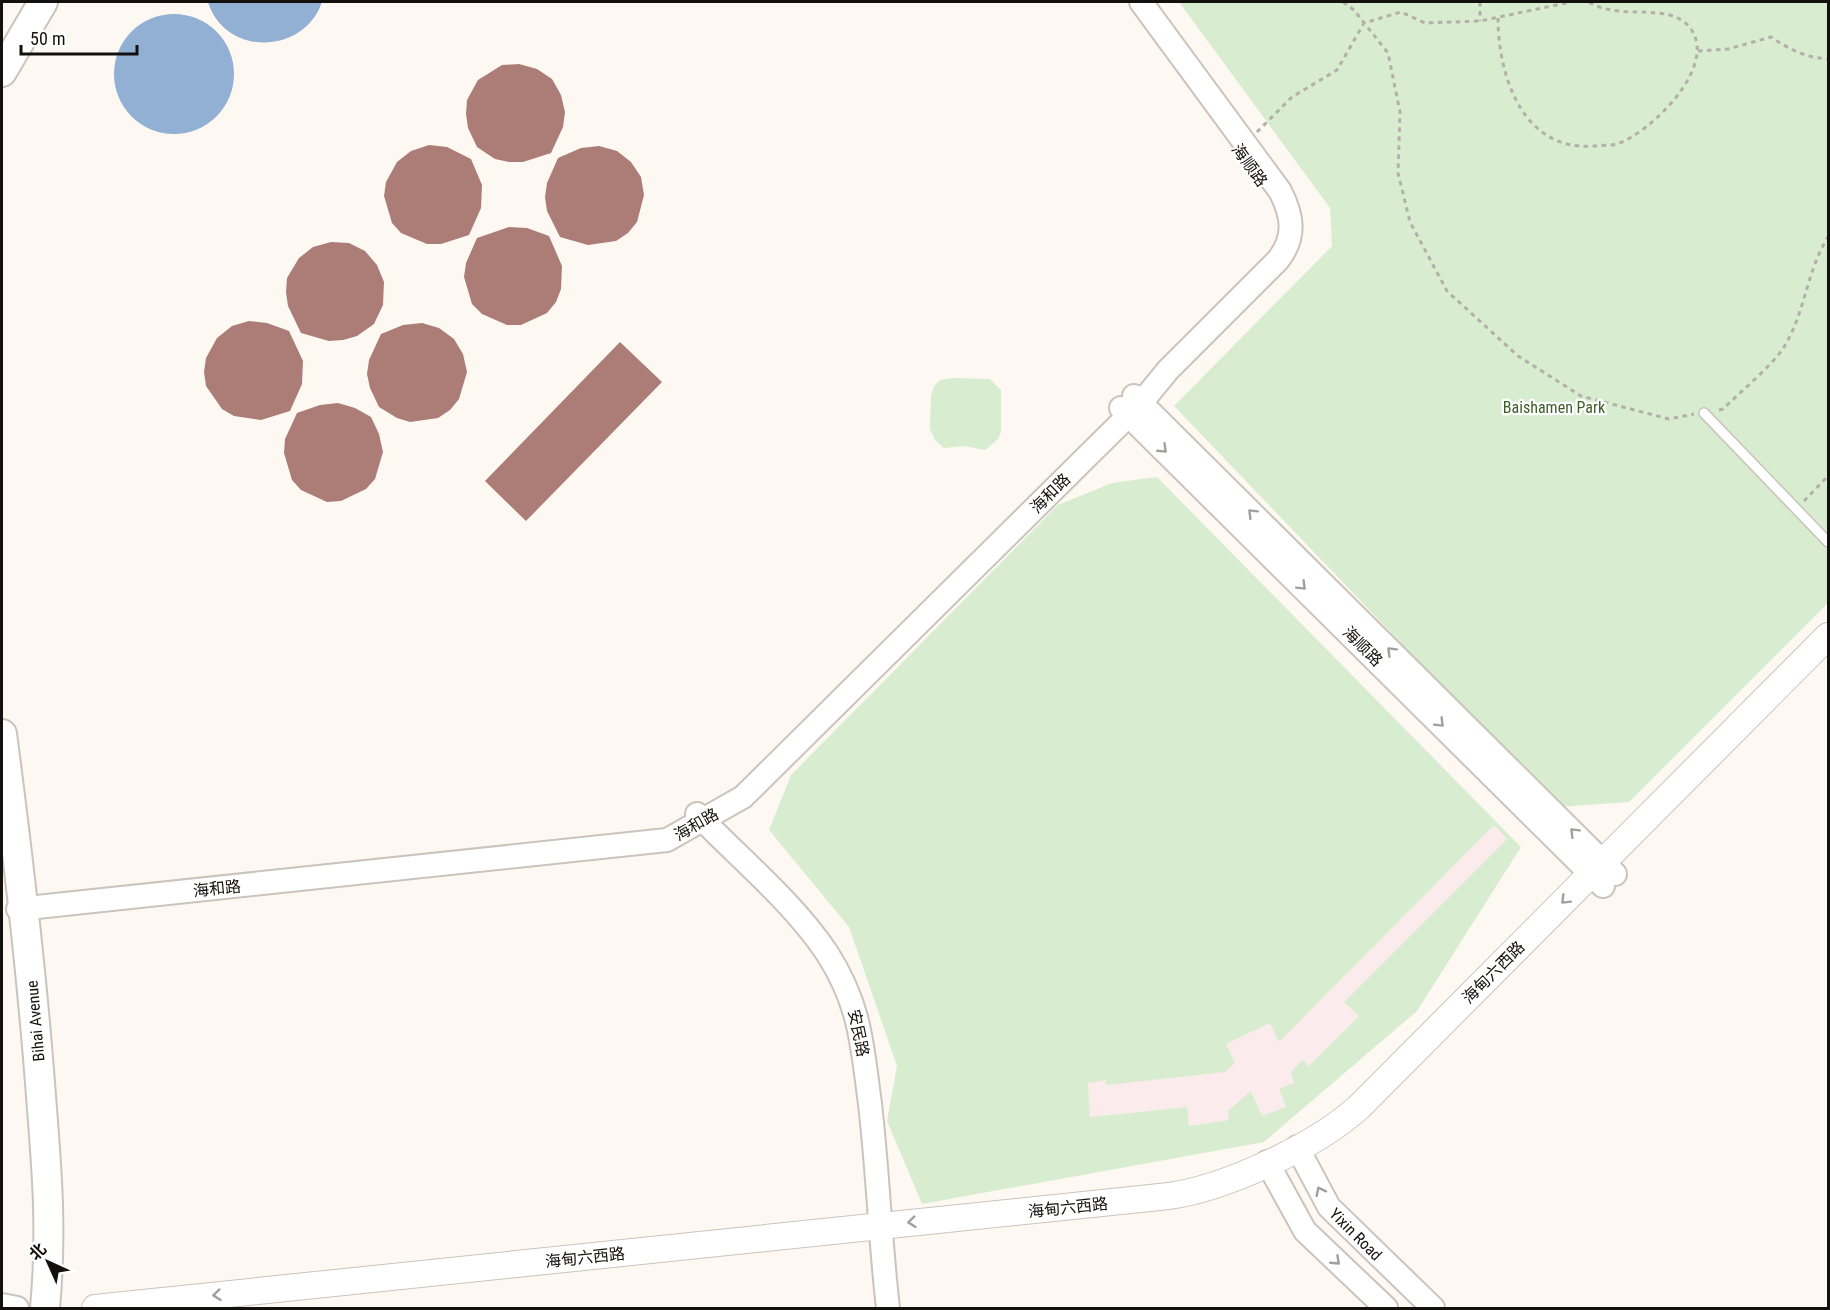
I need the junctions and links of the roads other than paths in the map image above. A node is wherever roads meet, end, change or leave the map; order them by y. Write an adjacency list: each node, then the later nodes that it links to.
1 (33, 2): 5 (main road)
2 (43, 2): 6 (main road)
3 (1130, 2): 7 (street, 海顺路)
4 (1141, 2): 7 (street, 海顺路)
5 (2, 53)
6 (2, 72)
7 (1131, 405): 14 (street, 海和路); 15 (street, 海顺路)
8 (1704, 412): 9 (lane)
9 (1828, 542)
10 (1828, 636): 15 (main road, 海甸六西路)
11 (1828, 660): 15 (main road, 海甸六西路)
12 (2, 734): 16 (main road, Bihai Avenue)
13 (2, 793): 16 (main road, Bihai Avenue)
14 (693, 820): 16 (street, 海和路); 19 (street, 安民路)
15 (1603, 874): 17 (main road, 海甸六西路)
16 (21, 904): 22 (main road, Bihai Avenue); 23 (main road, Bihai Avenue)
17 (1301, 1154): 18 (main road, 海甸六西路); 29 (street, Yixin Road, one-way to 17)
18 (1271, 1169): 19 (main road, 海甸六西路); 28 (street, Yixin Road, one-way to 28)
19 (877, 1235): 24 (main road, 海甸六西路, one-way to 24); 25 (main road, 海甸六西路); 26 (street, 安民路); 27 (street, 安民路)
20 (2, 1305): 21 (street)
21 (17, 1308)
22 (32, 1308)
23 (45, 1308)
24 (94, 1308)
25 (242, 1308)
26 (882, 1308)
27 (888, 1308)
28 (1386, 1308)
29 (1433, 1308)

